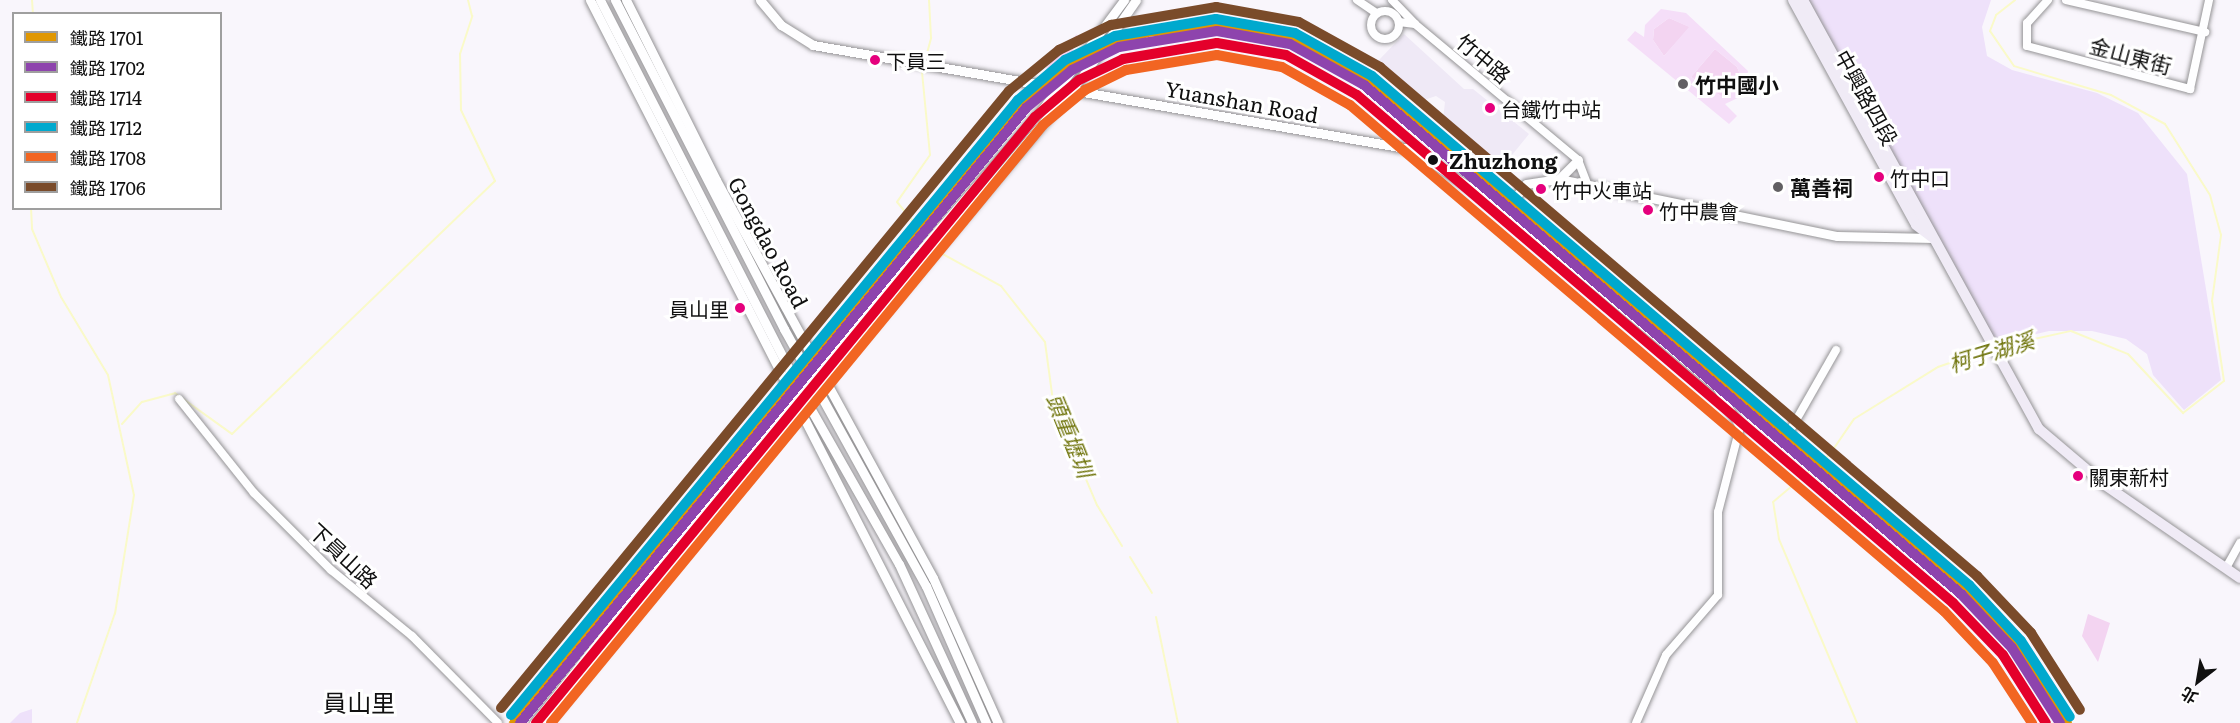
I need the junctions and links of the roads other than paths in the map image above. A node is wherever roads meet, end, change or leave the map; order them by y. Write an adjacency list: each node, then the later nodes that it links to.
1 (590, 0): 29 (street)
2 (600, 0): 28 (street, Gongdao Road)
3 (615, 0): 18 (street, Gongdao Road)
4 (626, 0): 18 (street, Gongdao Road)
5 (760, 0): 19 (street, Yuanshan Road)
6 (1124, 0): 19 (street)
7 (1136, 0): 20 (street)
8 (1357, 0): 14 (street)
9 (1392, 0): 16 (street, 竹中路)
10 (2048, 0): 17 (street, 金山東街)
11 (2066, 0): 17 (street)
12 (2209, 0): 17 (street, 金山東街)
13 (1801, 2): 26 (main road, 中興路四段)
14 (1376, 13): 15 (street); 15 (street)
15 (1399, 22): 16 (street)
16 (1415, 24): 21 (street, 竹中路)
17 (2205, 32)
18 (644, 50): 27 (street, Gongdao Road)
19 (1058, 89): 20 (street, Yuanshan Road); 25 (street)
20 (1071, 90): 24 (street, Yuanshan Road); 25 (street)
21 (1578, 160): 22 (street); 23 (street, 竹中路)
22 (1559, 179): 23 (street); 24 (street)
23 (1587, 184): 26 (street)
24 (1505, 210): 50 (street)
25 (944, 235): 31 (street)
26 (1933, 238): 41 (main road, 中興路四段)
27 (788, 325): 31 (street, Gongdao Road); 32 (street, Gongdao Road)
28 (774, 340): 29 (street); 34 (street, Gongdao Road)
29 (767, 349): 36 (street)
30 (1836, 350): 39 (street)
31 (823, 377): 32 (street); 33 (street); 49 (street, Gongdao Road)
32 (812, 380): 33 (street, Gongdao Road); 34 (street)
33 (818, 389): 37 (street); 48 (street, Gongdao Road)
34 (800, 390): 36 (street); 37 (street, Gongdao Road)
35 (179, 399): 43 (street, 下員山路)
36 (793, 399): 38 (street); 44 (street)
37 (807, 402): 38 (street); 47 (street, Gongdao Road)
38 (799, 411): 45 (street); 46 (street)
39 (1791, 429)
40 (2240, 543): 41 (street)
41 (2226, 568): 42 (main road, 中興路四段)
42 (2240, 578)
43 (498, 723)
44 (534, 723)
45 (545, 723)
46 (960, 723)
47 (972, 723)
48 (986, 723)
49 (998, 723)
50 (1636, 723)

